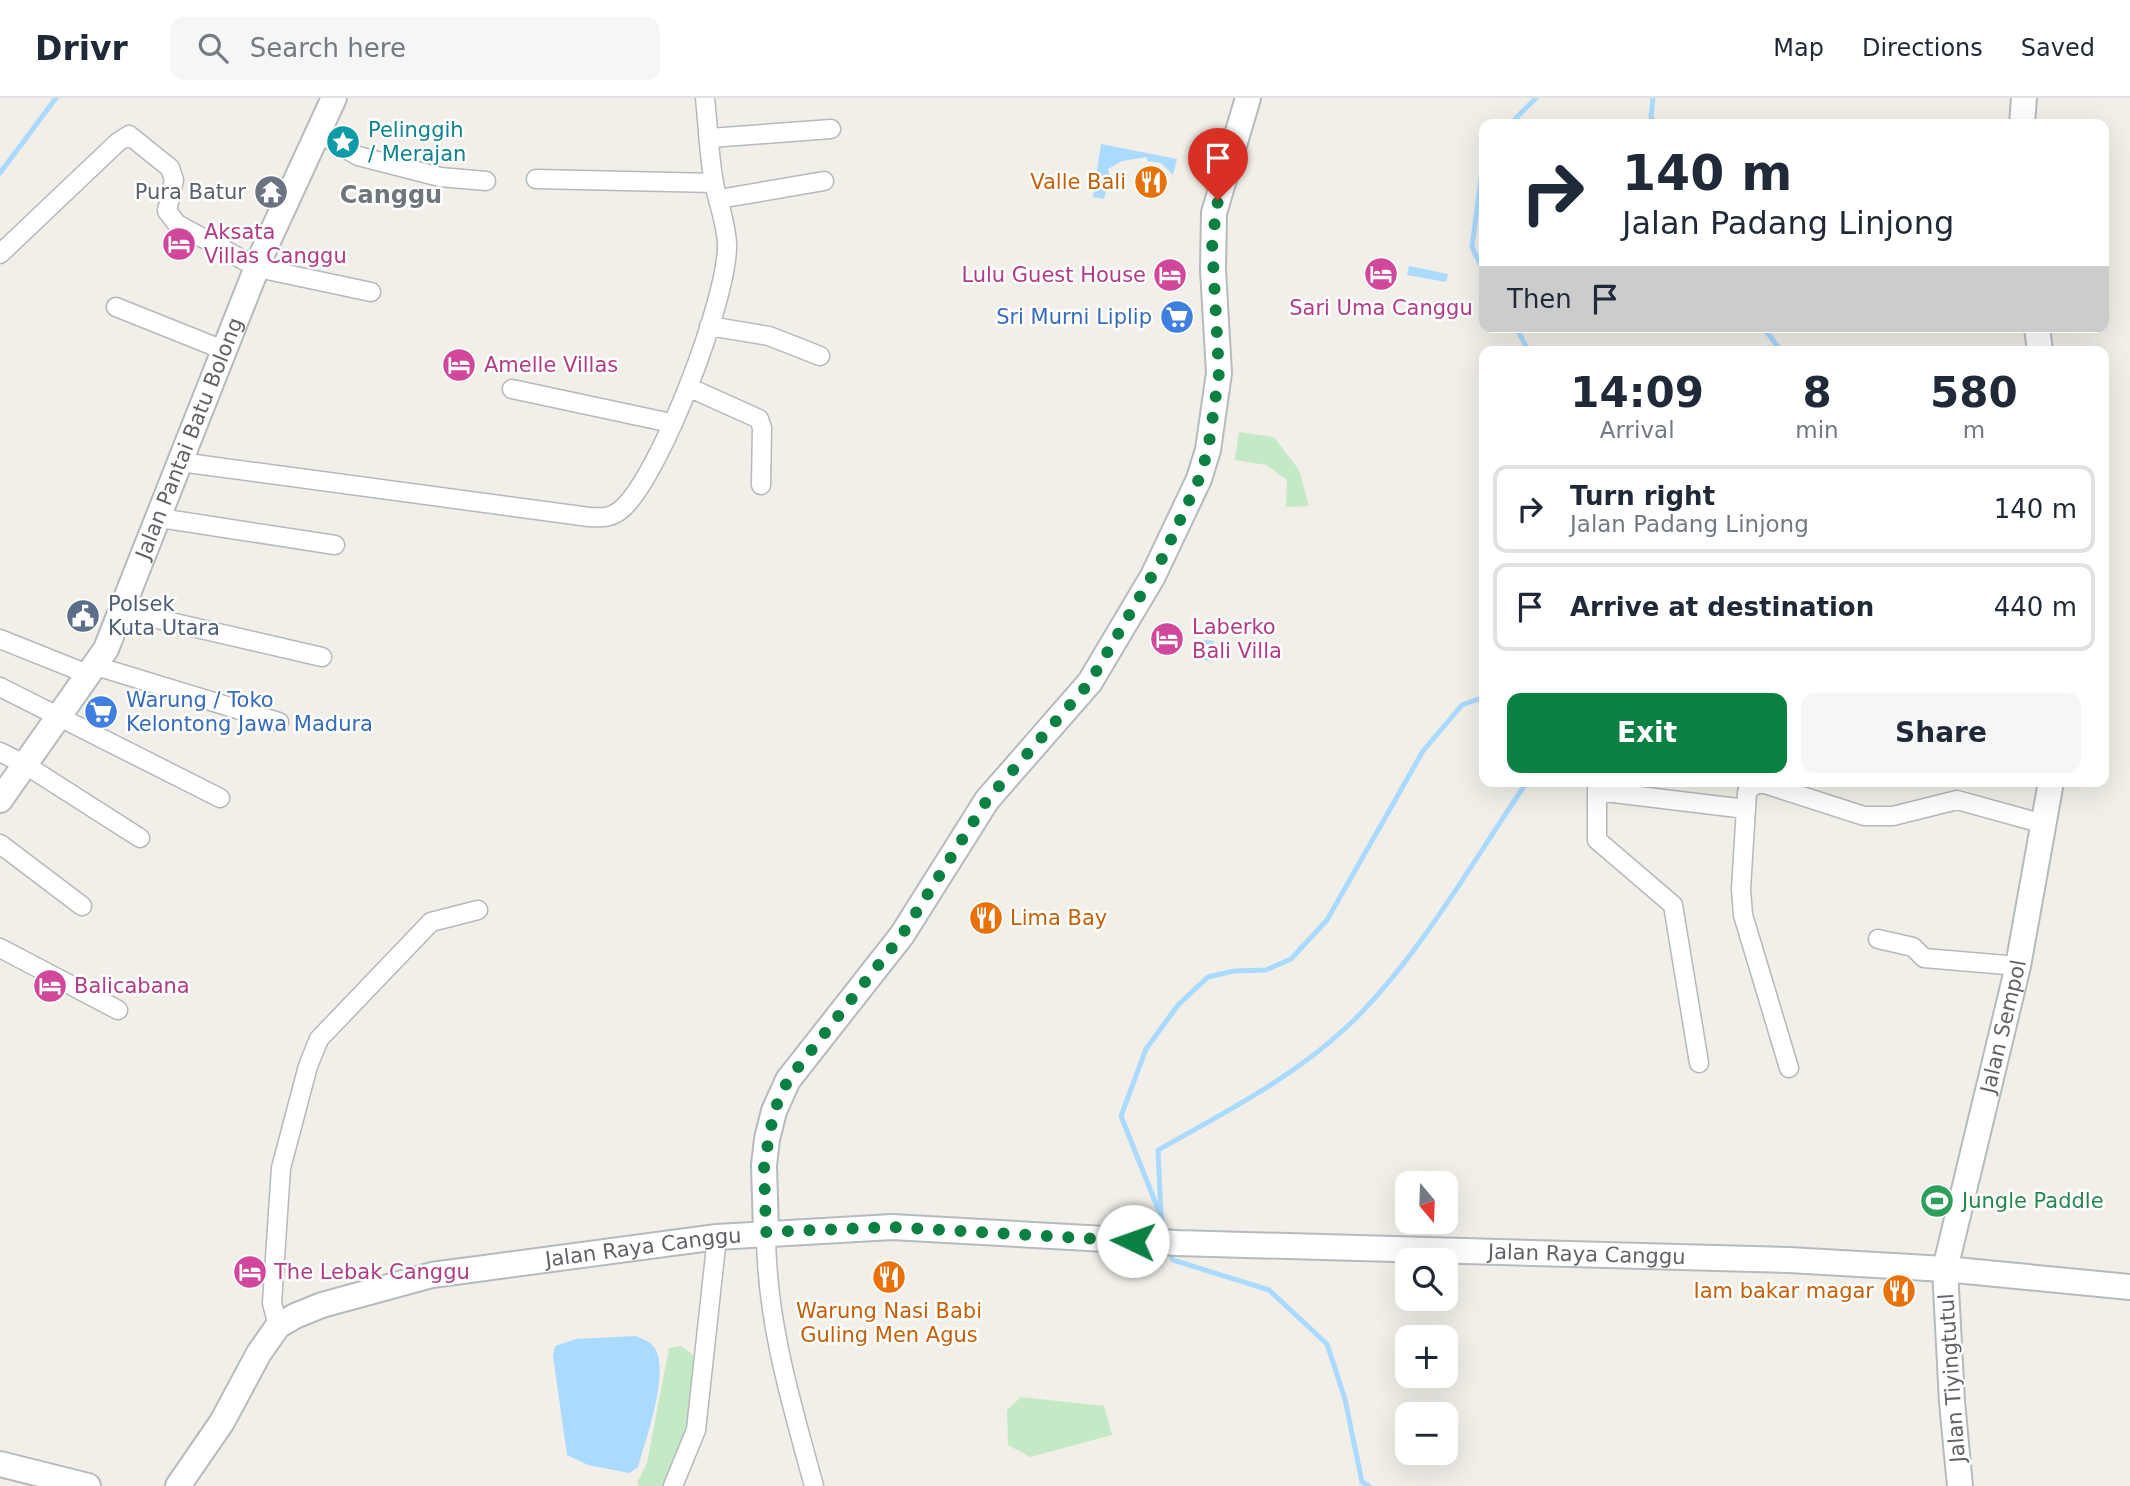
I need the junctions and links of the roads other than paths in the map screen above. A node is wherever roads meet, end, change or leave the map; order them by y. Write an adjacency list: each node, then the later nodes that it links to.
1 (334, 98): 7 (street, Jalan Pantai Batu Bolong)
2 (705, 98): 8 (street)
3 (1248, 98): 55 (street)
4 (2024, 98): 5 (street)
5 (2022, 119)
6 (831, 129): 8 (street)
7 (318, 133): 10 (street); 14 (street, Jalan Pantai Batu Bolong)
8 (710, 138): 12 (street)
9 (536, 179): 12 (street)
10 (486, 181)
11 (824, 181): 12 (street)
12 (717, 191): 17 (street)
13 (0, 254): 14 (street)
14 (258, 268): 15 (street); 18 (street, Jalan Pantai Batu Bolong)
15 (371, 292)
16 (116, 307): 18 (street)
17 (709, 326): 19 (street); 20 (street)
18 (226, 351): 23 (street, Jalan Pantai Batu Bolong)
19 (820, 356)
20 (688, 387): 22 (street); 24 (street)
21 (512, 389): 22 (street)
22 (671, 423): 23 (street)
23 (180, 461): 25 (street, Jalan Pantai Batu Bolong)
24 (761, 485)
25 (160, 518): 26 (street); 27 (street, Jalan Pantai Batu Bolong)
26 (335, 545)
27 (123, 611): 29 (street); 30 (street, Jalan Pantai Batu Bolong)
28 (0, 639): 30 (street)
29 (322, 657)
30 (93, 671): 32 (street, Jalan Pantai Batu Bolong); 33 (street)
31 (0, 687): 32 (street)
32 (62, 716): 35 (street, Jalan Pantai Batu Bolong); 41 (street)
33 (279, 722)
34 (0, 752): 35 (street)
35 (24, 764): 42 (street, Jalan Pantai Batu Bolong); 45 (street)
36 (1597, 787): 53 (street)
37 (1603, 787): 43 (street)
38 (1752, 787): 43 (street)
39 (1777, 787): 44 (street)
40 (2050, 787): 44 (street, Jalan Sempol)
41 (220, 798)
42 (0, 800)
43 (1746, 809): 54 (street)
44 (2044, 824): 51 (street, Jalan Sempol)
45 (140, 838)
46 (0, 844): 47 (street)
47 (82, 906)
48 (478, 910): 59 (street)
49 (1878, 939): 51 (street)
50 (0, 948): 52 (street)
51 (2018, 966): 57 (street, Jalan Sempol)
52 (118, 1010)
53 (1699, 1063)
54 (1789, 1068)
55 (766, 1232): 56 (street, Jalan Raya Canggu); 57 (street, Jalan Raya Canggu); 64 (street)
56 (717, 1237): 59 (street, Jalan Raya Canggu); 63 (street)
57 (1945, 1269): 58 (street, Jalan Raya Canggu); 65 (street, Jalan Tiyingtutul)
58 (2130, 1287)
59 (278, 1326): 62 (street, Jalan Raya Canggu)
60 (0, 1464): 61 (street)
61 (88, 1486)
62 (178, 1486)
63 (673, 1486)
64 (814, 1486)
65 (1961, 1486)

